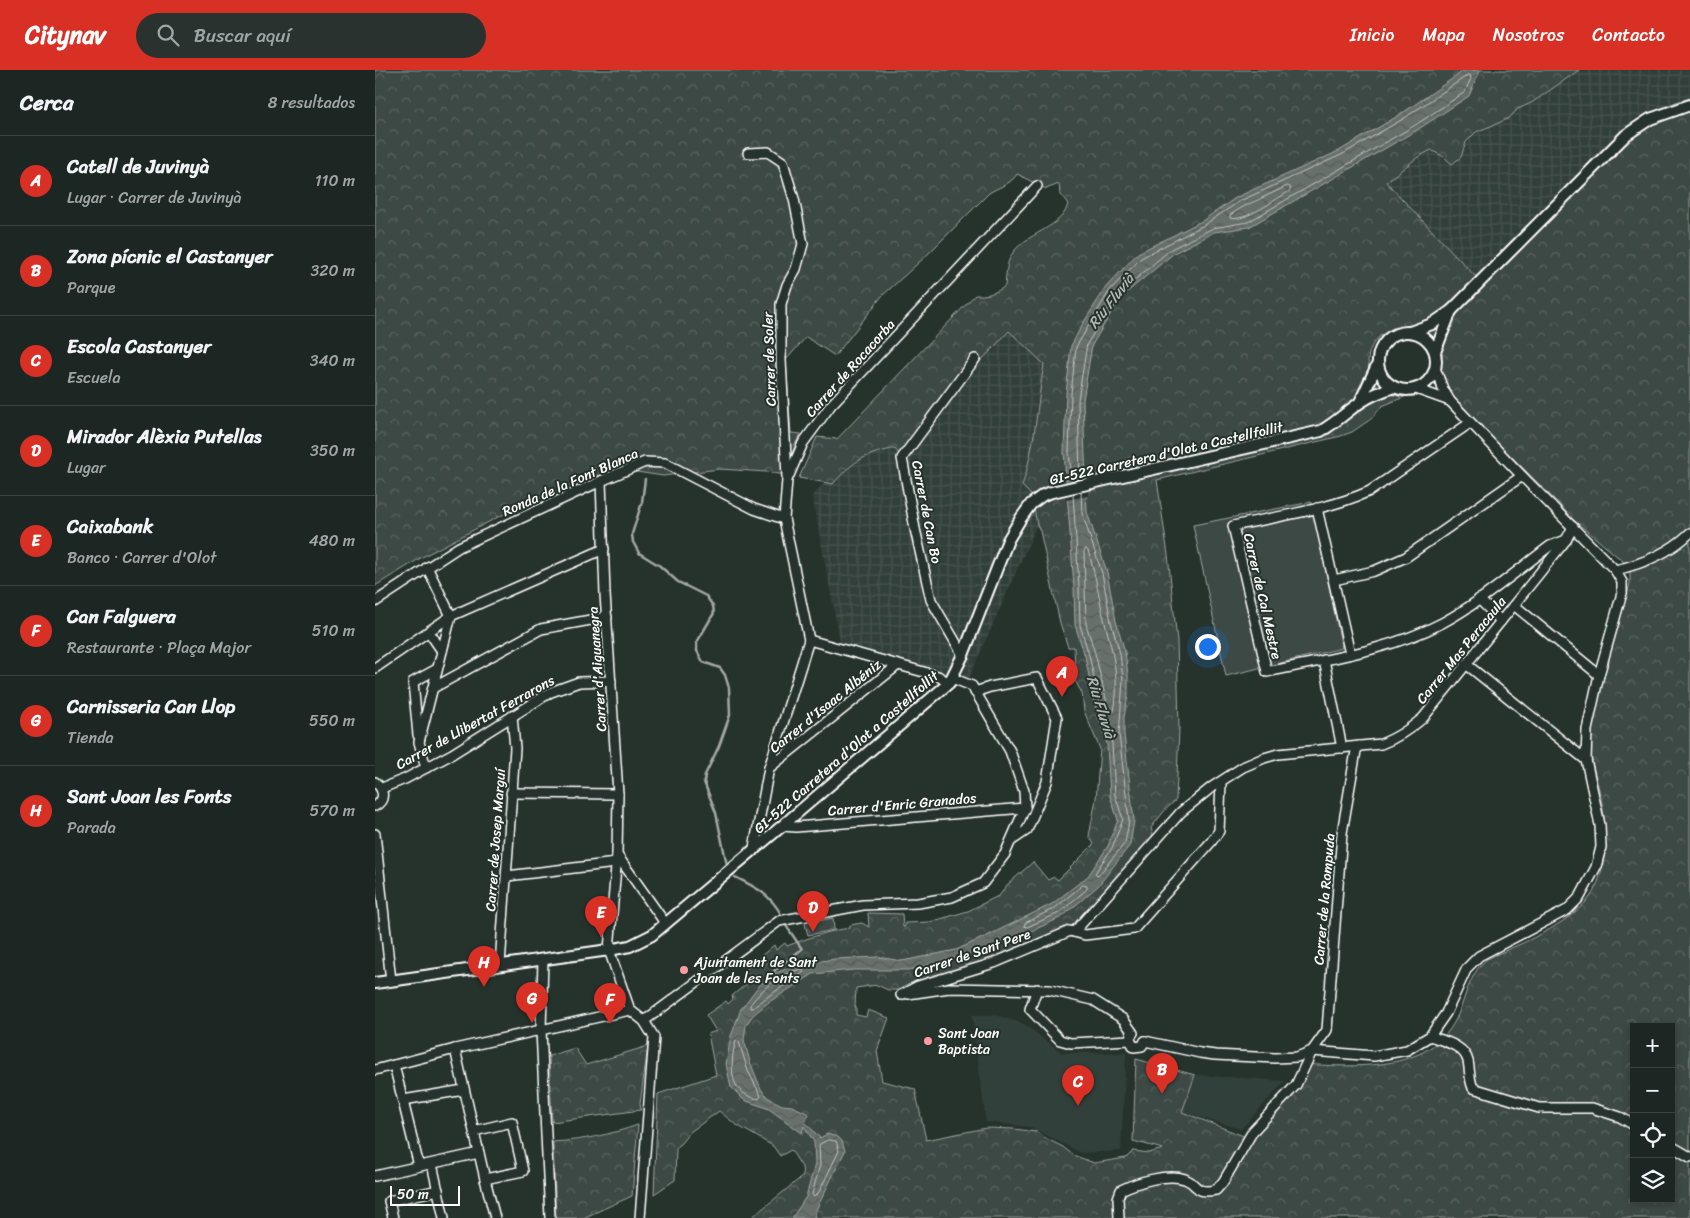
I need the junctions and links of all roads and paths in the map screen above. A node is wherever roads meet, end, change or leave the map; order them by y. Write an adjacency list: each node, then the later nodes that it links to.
1 (1690, 105): 4 (street)
2 (747, 153): 17 (street, Carrer de Soler)
3 (1037, 186): 17 (street, Carrer de Rocacorba)
4 (1451, 311): 5 (street); 6 (street)
5 (1410, 332): 6 (street); 8 (street)
6 (1435, 352): 9 (street)
7 (975, 359): 37 (street, Carrer de Can Bo)
8 (1378, 363): 10 (street); 13 (street, GI-522 Carretera d'Olot a Castellfollit)
9 (1435, 368): 11 (street); 12 (street)
10 (1394, 387): 11 (street); 13 (street, GI-522 Carretera d'Olot a Castellfollit)
11 (1416, 389): 12 (street)
12 (1450, 401): 14 (street)
13 (1359, 402): 37 (street, GI-522 Carretera d'Olot a Castellfollit)
14 (1470, 424): 15 (street); 18 (street)
15 (1522, 476): 20 (street); 26 (street)
16 (601, 480): 19 (street, Ronda de la Font Blanca); 23 (street, Carrer d'Aiguanegra); 24 (street, Ronda de la Font Blanca)
17 (787, 480): 19 (street, Carrer de Rocacorba)
18 (1317, 508): 26 (street); 38 (street, Carrer de Cal Mestre)
19 (783, 519): 34 (street, Carrer de Rocacorba)
20 (1573, 528): 22 (street, Carrer Mas Peracaula); 25 (street)
21 (1690, 533): 25 (street)
22 (1566, 540): 27 (street); 29 (street, Carrer Mas Peracaula)
23 (604, 549): 30 (street); 31 (street, Carrer d'Aiguanegra)
24 (427, 567): 28 (street, Ronda de la Font Blanca); 30 (street)
25 (1615, 570): 43 (street)
26 (1333, 580): 36 (street)
27 (1479, 599): 32 (street); 36 (street)
28 (375, 602)
29 (1514, 605): 32 (street, Carrer Mas Peracaula); 43 (street)
30 (451, 616): 33 (street); 35 (street)
31 (607, 617): 45 (street, Carrer d'Aiguanegra); 46 (street)
32 (1501, 621): 39 (street, Carrer Mas Peracaula)
33 (429, 632): 35 (street); 41 (street)
34 (809, 640): 40 (street); 54 (street)
35 (442, 651): 42 (street)
36 (1350, 654): 38 (street)
37 (963, 655): 44 (street, GI-522 Carretera d'Olot a Castellfollit)
38 (1324, 660): 51 (street)
39 (1466, 664): 50 (street, Carrer Mas Peracaula); 52 (street)
40 (898, 666): 44 (street); 54 (street, Carrer d'Isaac Albéniz)
41 (375, 668)
42 (437, 669): 46 (street); 49 (street)
43 (1599, 674): 52 (street)
44 (950, 680): 47 (street); 61 (street, GI-522 Carretera d'Olot a Castellfollit)
45 (611, 681): 48 (street, Carrer de Llibertat Ferrarons); 58 (street, Carrer d'Aiguanegra)
46 (433, 688): 49 (street)
47 (975, 692): 60 (street); 63 (street)
48 (512, 716): 53 (street, Carrer de Llibertat Ferrarons); 57 (street, Carrer de Josep Marguí)
49 (419, 742): 53 (street)
50 (1359, 746): 51 (street, Carrer Mas Peracaula); 81 (street, Carrer de la Rompuda)
51 (1342, 748): 55 (street)
52 (1586, 760): 78 (street)
53 (426, 768): 56 (street, Carrer de Llibertat Ferrarons)
54 (769, 768): 64 (street)
55 (1221, 783): 68 (street); 68 (street, Carrer de Sant Pere)
56 (378, 785): 59 (street)
57 (511, 793): 58 (street); 66 (street, Carrer de Josep Marguí)
58 (618, 794): 65 (street, Carrer d'Aiguanegra)
59 (375, 806)
60 (1025, 808): 61 (street, Carrer d'Enric Granados); 63 (street)
61 (782, 826): 64 (street, GI-522 Carretera d'Olot a Castellfollit)
62 (375, 834): 72 (street)
63 (1011, 841): 76 (street)
64 (754, 848): 67 (street, GI-522 Carretera d'Olot a Castellfollit)
65 (616, 859): 66 (street); 67 (street); 69 (street, Carrer d'Aiguanegra)
66 (507, 876): 71 (street, Carrer de Josep Marguí)
67 (665, 923): 69 (street, GI-522 Carretera d'Olot a Castellfollit)
68 (1074, 932): 74 (street, Carrer de Sant Pere)
69 (609, 950): 70 (street, GI-522 Carretera d'Olot a Castellfollit); 75 (street)
70 (543, 960): 71 (street, GI-522 Carretera d'Olot a Castellfollit); 77 (street)
71 (500, 966): 72 (street, GI-522 Carretera d'Olot a Castellfollit)
72 (391, 981): 73 (street, GI-522 Carretera d'Olot a Castellfollit)
73 (375, 983)
74 (1037, 989): 79 (street); 79 (street)
75 (631, 1010): 76 (street); 77 (street)
76 (644, 1022): 96 (street)
77 (541, 1030): 80 (street); 100 (street)
78 (1430, 1036): 81 (street); 86 (street)
79 (1131, 1037): 81 (street)
80 (455, 1049): 82 (street); 84 (street)
81 (1312, 1051): 102 (street, Carrer de la Rompuda)
82 (394, 1065): 83 (street); 85 (street)
83 (375, 1070)
84 (464, 1090): 85 (street); 87 (street)
85 (403, 1100): 92 (street)
86 (1630, 1123)
87 (474, 1131): 89 (street); 94 (street)
88 (1675, 1148): 90 (street)
89 (479, 1153): 91 (street); 94 (street)
90 (1690, 1157)
91 (432, 1164): 92 (street); 95 (street)
92 (419, 1166): 93 (street)
93 (375, 1176)
94 (485, 1179): 99 (street)
95 (438, 1190): 97 (street); 98 (street)
96 (640, 1216): 101 (street)
97 (393, 1218)
98 (444, 1218)
99 (495, 1218)
100 (550, 1218)
101 (630, 1218)
102 (1119, 1218)

